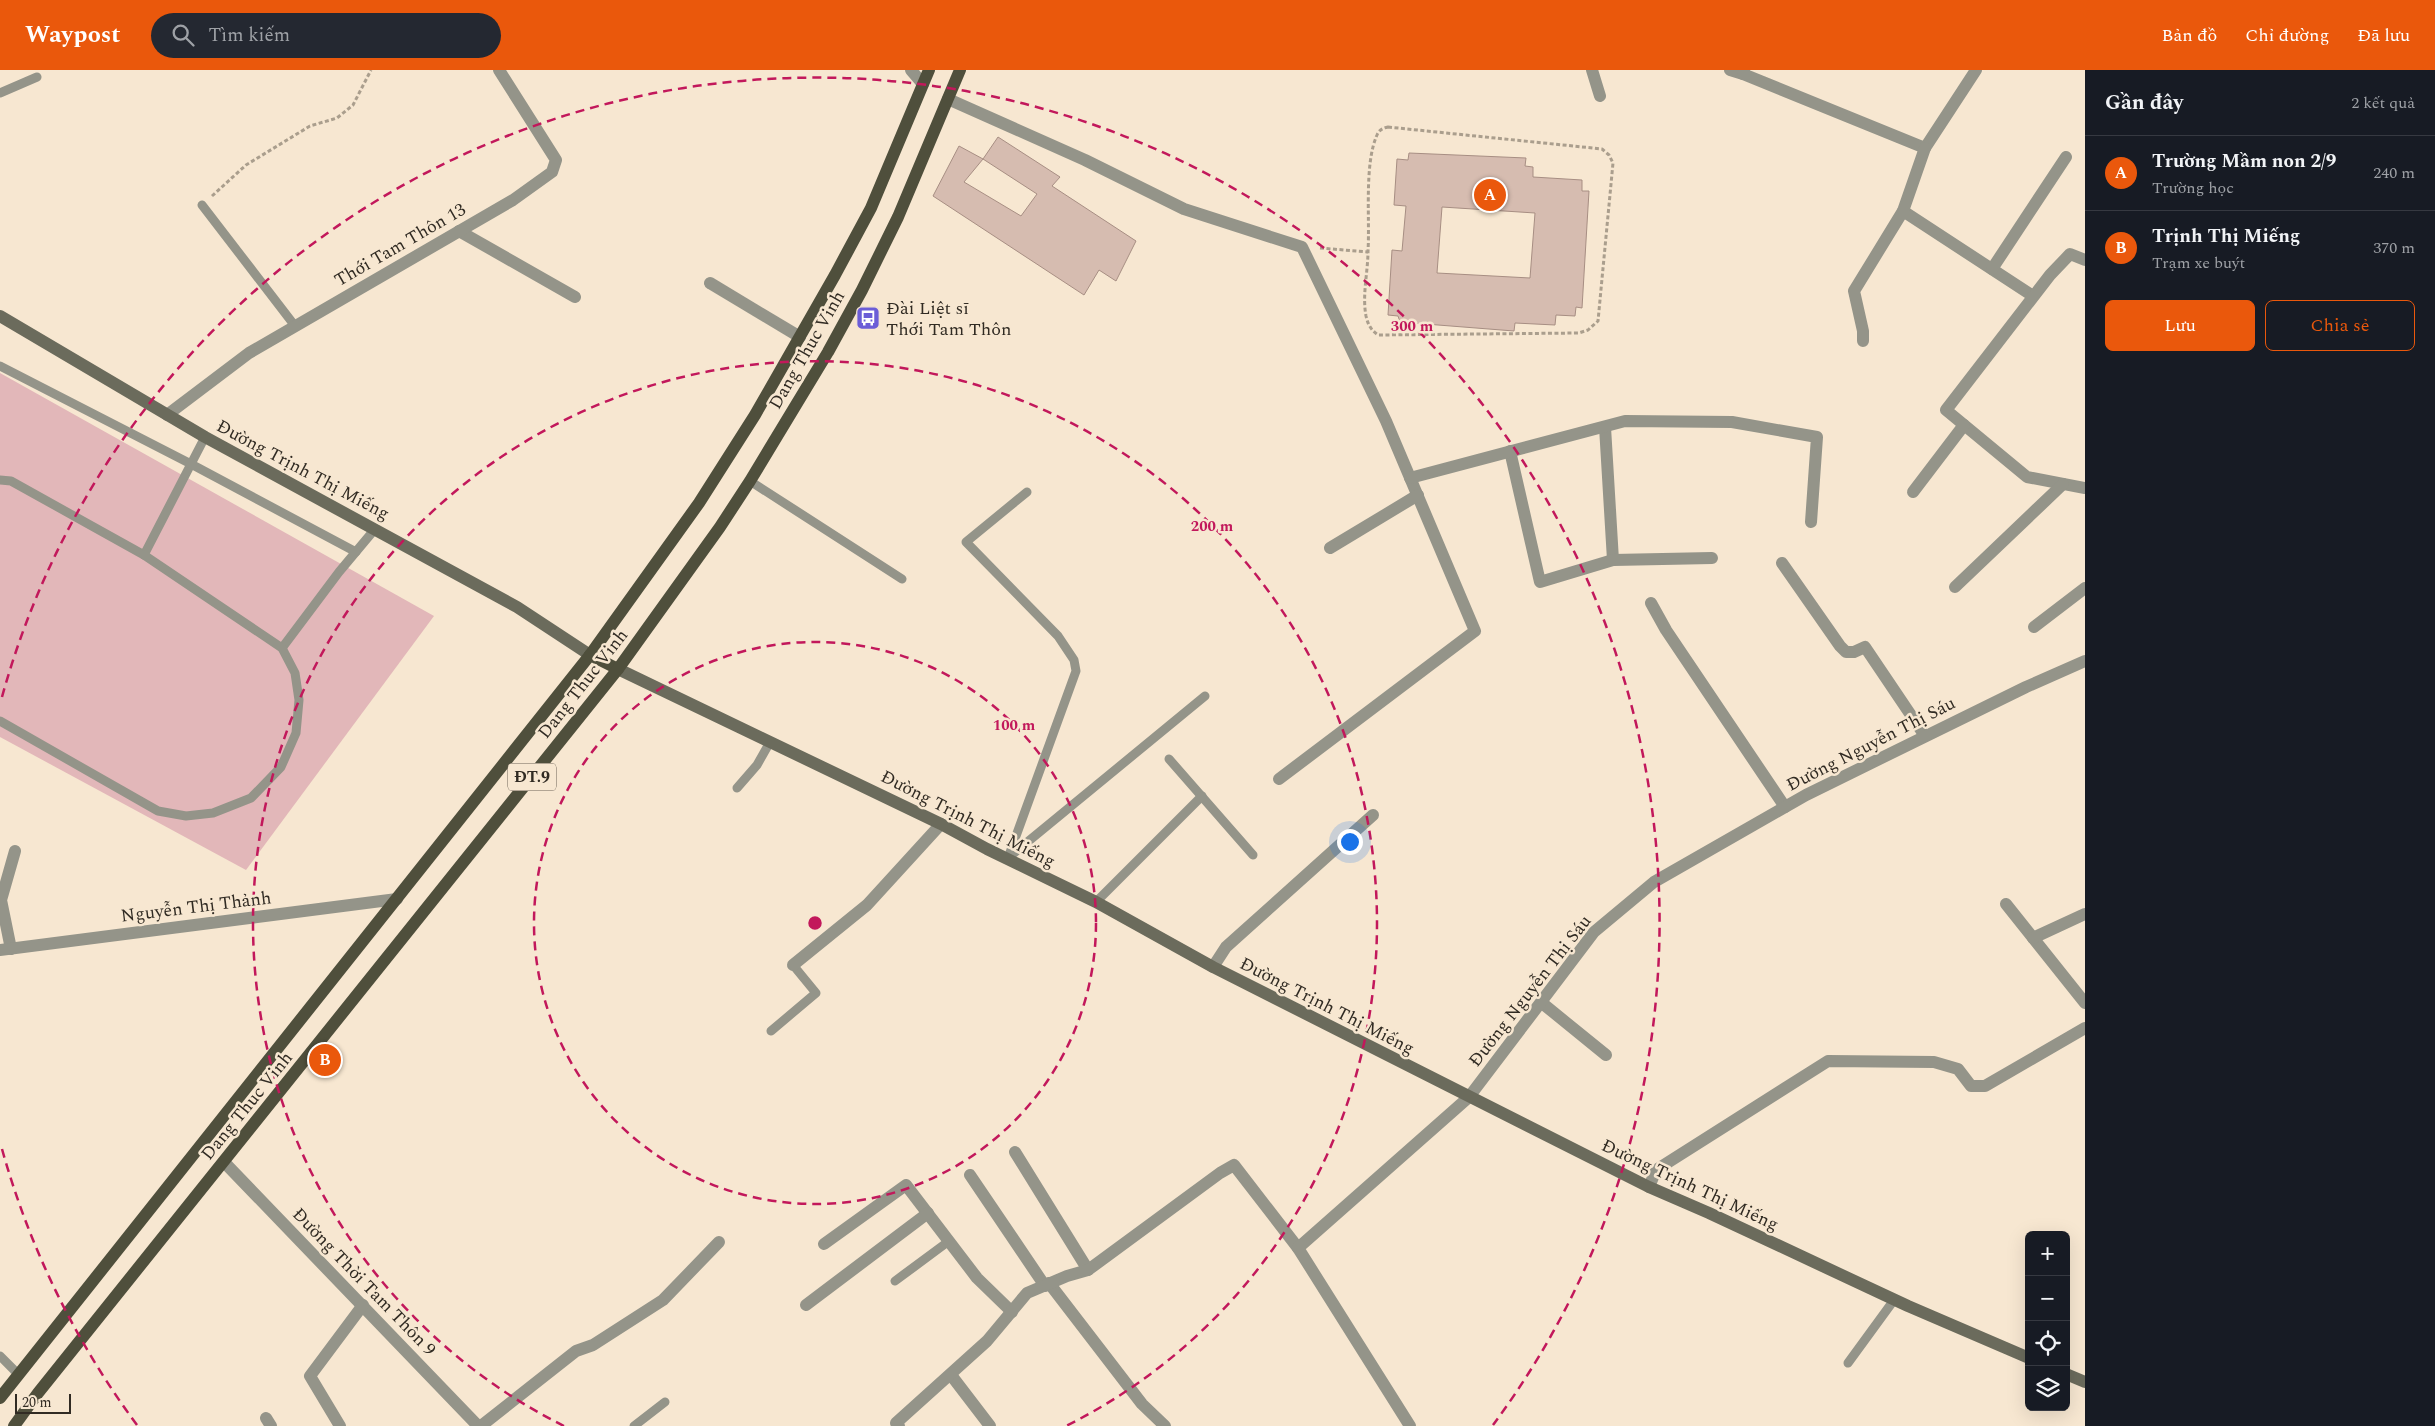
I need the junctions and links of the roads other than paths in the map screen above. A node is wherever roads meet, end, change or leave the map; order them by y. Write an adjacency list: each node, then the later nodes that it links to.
1 (499, 70): 18 (street, Thới Tam Thôn 13)
2 (911, 70): 10 (street)
3 (929, 70): 10 (main road, Dang Thuc Vinh / ĐT.9)
4 (960, 70): 13 (main road, Dang Thuc Vinh / ĐT.9)
5 (1592, 70): 12 (street)
6 (1730, 70): 8 (street)
7 (1976, 70): 14 (street)
8 (1744, 72): 14 (street)
9 (37, 77): 11 (lane)
10 (923, 84): 26 (main road, Dang Thuc Vinh / ĐT.9)
11 (0, 93)
12 (1600, 96)
13 (948, 99): 35 (street); 37 (main road, Dang Thuc Vinh / ĐT.9)
14 (1924, 148): 17 (street)
15 (2066, 157): 20 (street)
16 (202, 205): 25 (lane)
17 (1903, 210): 20 (street); 27 (street)
18 (459, 231): 23 (street); 25 (street, Thới Tam Thôn 13)
19 (2085, 260): 22 (street)
20 (1992, 269): 22 (street)
21 (710, 283): 26 (street)
22 (2033, 296): 30 (street)
23 (575, 297)
24 (0, 316): 29 (main road, Đường Trịnh Thị Miếng)
25 (295, 326): 29 (street, Thới Tam Thôn 13)
26 (800, 337): 57 (main road, Dang Thuc Vinh / ĐT.9)
27 (1863, 341)
28 (0, 366): 34 (lane)
29 (167, 415): 32 (main road, Đường Trịnh Thị Miếng)
30 (1964, 425): 38 (street); 41 (street)
31 (1605, 427): 33 (street); 43 (street); 49 (street)
32 (205, 437): 34 (lane); 44 (main road, Đường Trịnh Thị Miếng)
33 (1510, 451): 35 (street); 49 (street)
34 (191, 464): 46 (lane); 47 (lane)
35 (1410, 478): 42 (street)
36 (0, 480): 47 (lane)
37 (750, 481): 51 (lane); 59 (main road, Dang Thuc Vinh / ĐT.9)
38 (2063, 484): 39 (street); 52 (street)
39 (2085, 488)
40 (1027, 492): 73 (lane)
41 (1913, 492)
42 (1418, 495): 45 (street); 65 (street)
43 (1811, 522)
44 (376, 528): 46 (lane); 57 (main road, Đường Trịnh Thị Miếng)
45 (1330, 548)
46 (356, 552): 56 (lane)
47 (144, 555): 56 (lane)
48 (1712, 558): 49 (street)
49 (1613, 560)
50 (1782, 563): 62 (street)
51 (902, 579)
52 (1955, 587)
53 (2085, 588): 55 (street)
54 (1651, 604): 68 (street)
55 (2034, 627)
56 (282, 648): 61 (lane)
57 (590, 655): 59 (main road); 74 (main road, Dang Thuc Vinh / ĐT.9)
58 (2085, 661): 62 (street, Đường Nguyễn Thị Sáu)
59 (618, 669): 63 (main road, Đường Trịnh Thị Miếng); 89 (main road, Dang Thuc Vinh / ĐT.9)
60 (1205, 696): 73 (lane)
61 (0, 721)
62 (1925, 736): 68 (street, Đường Nguyễn Thị Sáu)
63 (770, 742): 66 (lane); 70 (main road, Đường Trịnh Thị Miếng)
64 (1169, 759): 67 (lane)
65 (1279, 778)
66 (737, 788)
67 (1202, 796): 72 (lane); 75 (lane)
68 (1785, 807): 82 (street, Đường Nguyễn Thị Sáu)
69 (1373, 815): 81 (street)
70 (941, 824): 73 (main road, Đường Trịnh Thị Miếng); 80 (street)
71 (15, 851): 79 (street)
72 (1253, 855)
73 (1008, 858): 75 (main road, Đường Trịnh Thị Miếng)
74 (397, 899): 79 (street, Nguyễn Thị Thảnh); 107 (main road, Dang Thuc Vinh / ĐT.9)
75 (1096, 902): 81 (main road, Đường Trịnh Thị Miếng)
76 (2006, 904): 78 (street)
77 (2085, 914): 78 (street)
78 (2033, 938): 83 (street)
79 (6, 950)
80 (792, 965): 85 (lane)
81 (1213, 967): 87 (main road, Đường Trịnh Thị Miếng)
82 (1542, 1003): 86 (street); 87 (street, Đường Nguyễn Thị Sáu)
83 (2085, 1003)
84 (2085, 1028): 91 (street)
85 (771, 1031)
86 (1606, 1055)
87 (1469, 1097): 91 (main road, Đường Trịnh Thị Miếng); 96 (street, Đường Nguyễn Thị Sáu)
88 (1015, 1152): 97 (street)
89 (224, 1162): 101 (street, Đường Thời Tam Thôn 9); 113 (main road, Dang Thuc Vinh / ĐT.9)
90 (970, 1175): 99 (street)
91 (1649, 1188): 100 (main road, Đường Trịnh Thị Miếng)
92 (928, 1213): 93 (street); 95 (street); 102 (street)
93 (948, 1241): 98 (lane); 103 (street)
94 (719, 1242): 115 (street)
95 (824, 1244)
96 (1298, 1248): 97 (street); 120 (street)
97 (1088, 1270): 99 (street)
98 (894, 1281)
99 (1047, 1285): 103 (street); 119 (street)
100 (1894, 1300): 105 (main road, Đường Trịnh Thị Miếng); 106 (lane)
101 (363, 1305): 114 (street); 115 (street, Đường Thời Tam Thôn 9)
102 (806, 1305)
103 (1012, 1312): 108 (street)
104 (0, 1356): 107 (lane)
105 (2025, 1356)
106 (1848, 1363)
107 (18, 1374): 111 (main road, Dang Thuc Vinh / ĐT.9)
108 (951, 1375): 117 (street); 118 (street)
109 (2070, 1376): 110 (main road)
110 (2085, 1382)
111 (0, 1398)
112 (665, 1402): 116 (lane)
113 (14, 1426)
114 (340, 1426)
115 (479, 1426)
116 (634, 1426)
117 (899, 1426)
118 (990, 1426)
119 (1165, 1426)
120 (1410, 1426)

